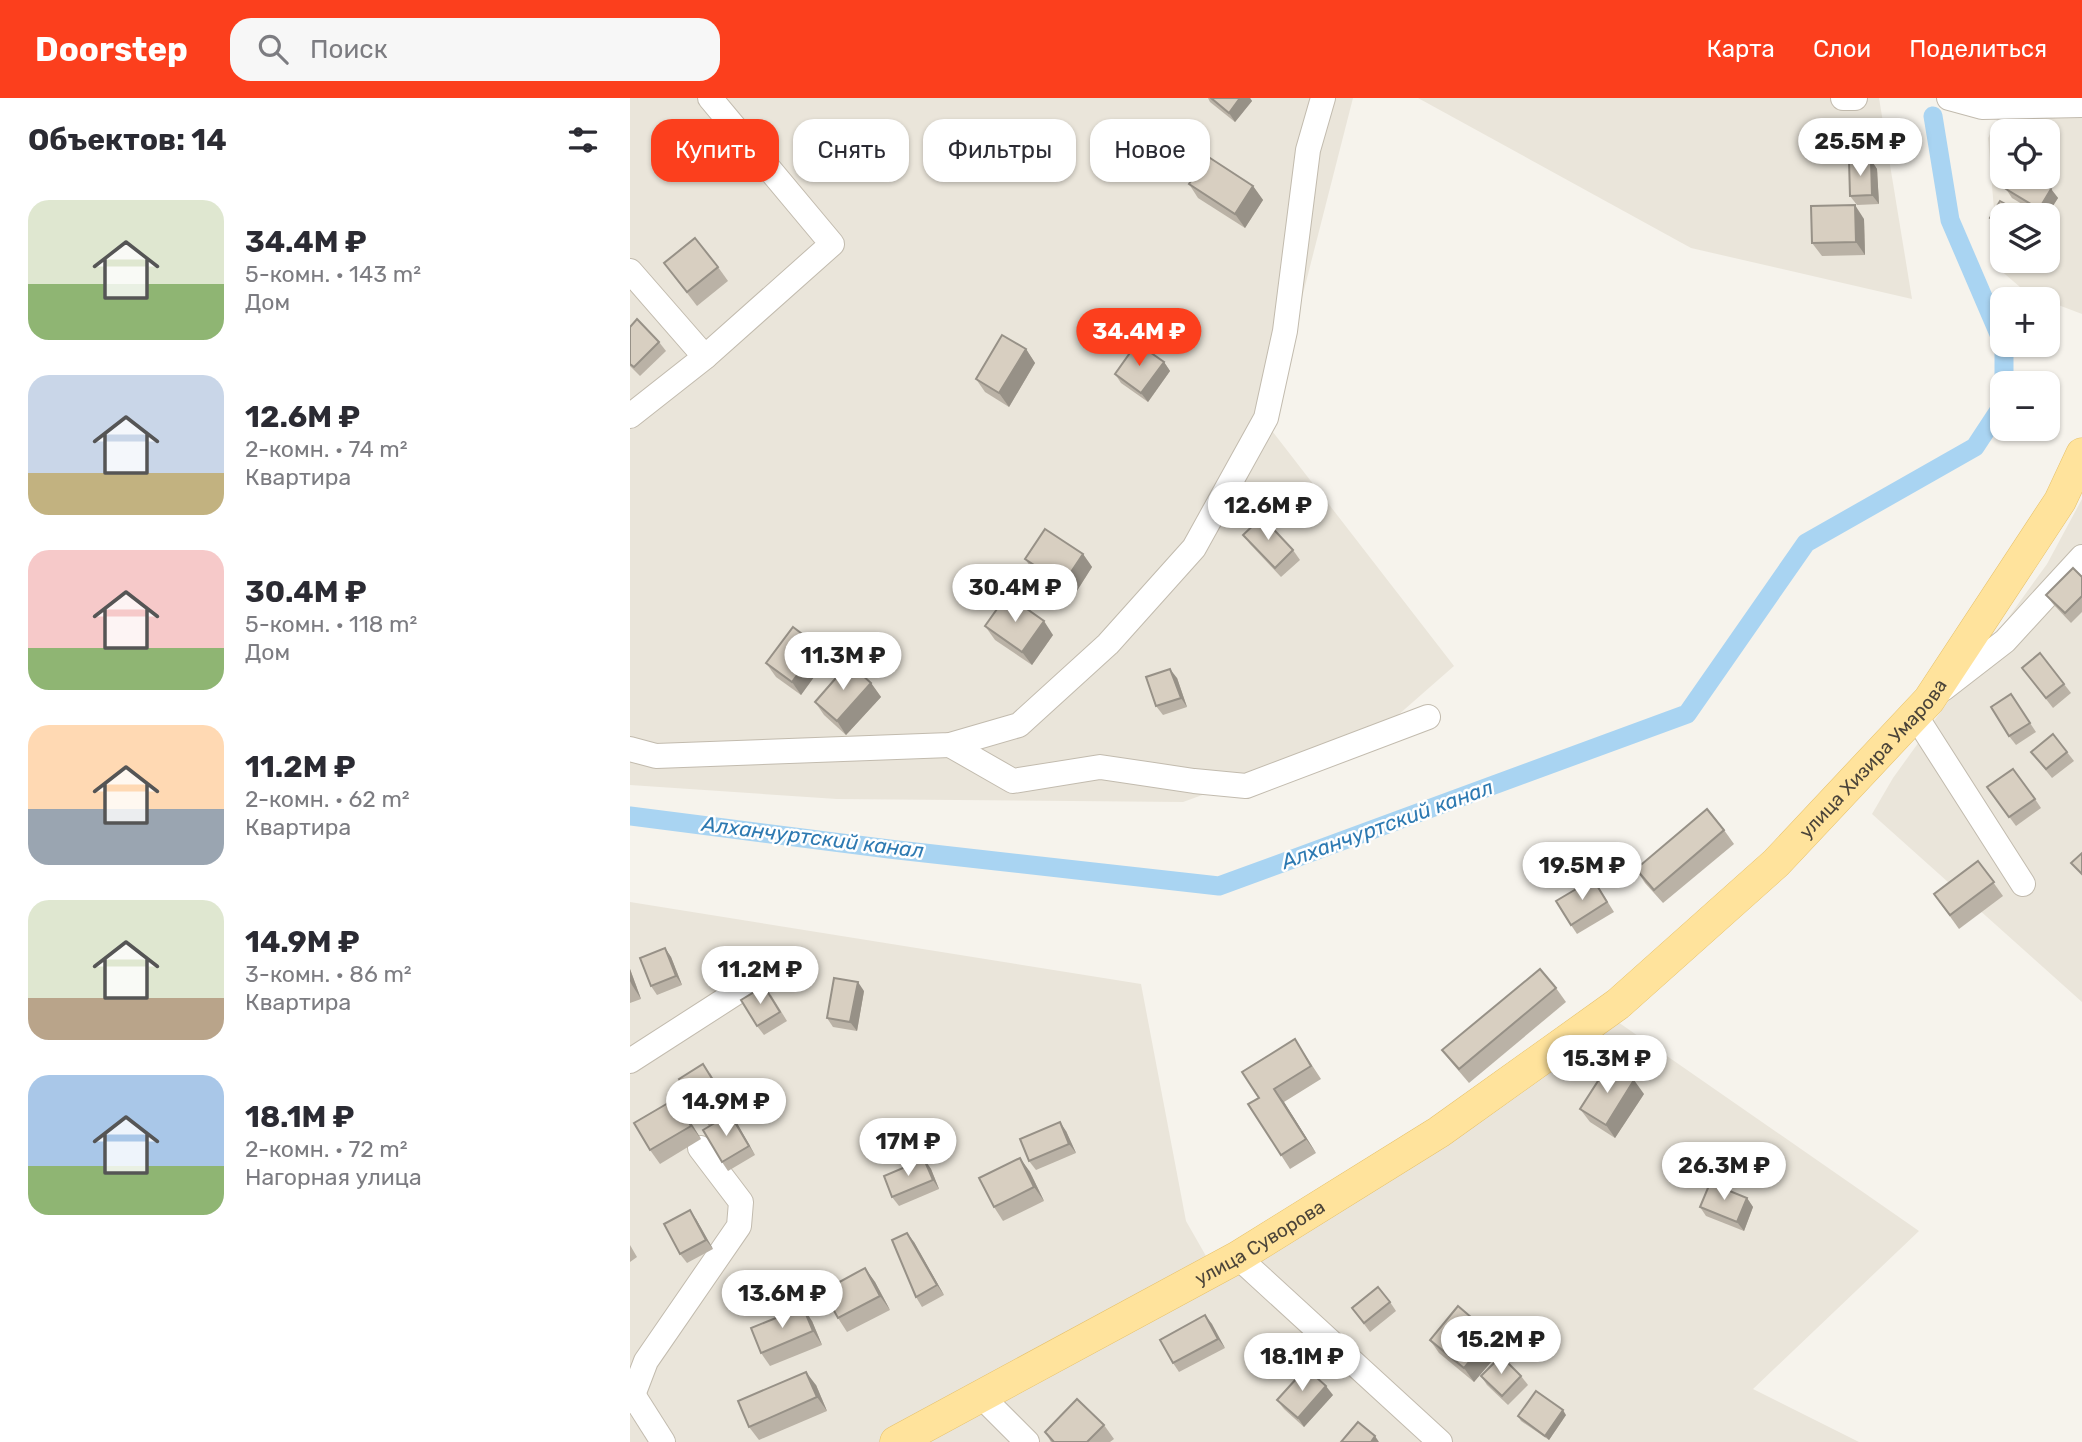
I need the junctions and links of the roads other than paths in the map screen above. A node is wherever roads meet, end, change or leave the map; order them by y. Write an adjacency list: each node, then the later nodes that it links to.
1 (710, 98): 8 (street)
2 (1323, 98): 14 (street)
3 (1844, 98): 4 (street)
4 (1855, 98)
5 (1949, 98): 6 (street)
6 (2082, 106)
7 (630, 271): 8 (street)
8 (705, 357): 9 (street)
9 (630, 416)
10 (2082, 454): 12 (main road, улица Хизира Умарова)
11 (2082, 557): 12 (street)
12 (1922, 708): 16 (street); 18 (main road, улица Хизира Умарова)
13 (1428, 717): 14 (street)
14 (950, 745): 15 (street)
15 (630, 749)
16 (2023, 884)
17 (748, 985): 19 (street)
18 (1605, 1013): 21 (main road, улица Суворова)
19 (630, 1061)
20 (700, 1148): 22 (street)
21 (1238, 1257): 23 (main road, улица Суворова); 27 (street)
22 (631, 1393): 24 (street)
23 (981, 1396): 25 (main road, улица Суворова); 26 (street)
24 (663, 1442)
25 (896, 1442)
26 (1027, 1442)
27 (1440, 1442)

